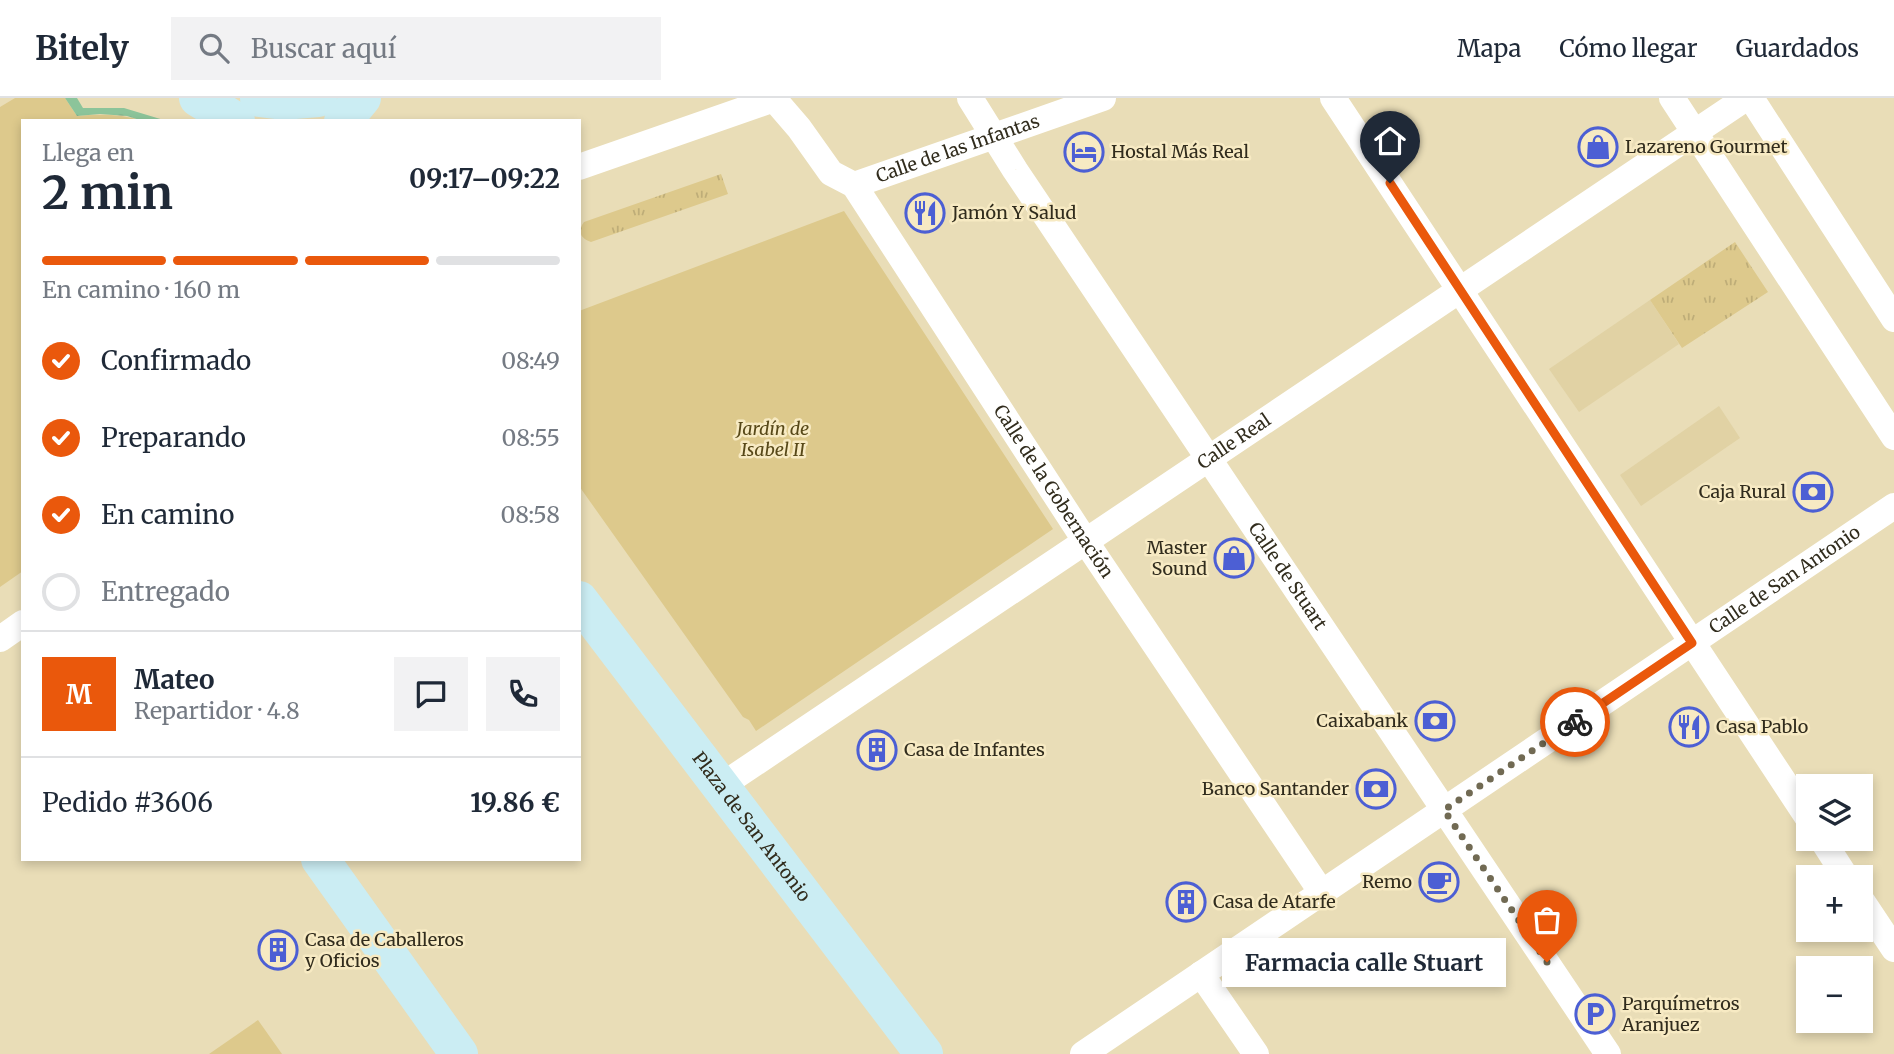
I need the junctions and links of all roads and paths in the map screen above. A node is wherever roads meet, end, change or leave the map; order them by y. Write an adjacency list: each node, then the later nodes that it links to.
1 (198, 98): 11 (main road)
2 (259, 98): 3 (main road)
3 (318, 98)
4 (362, 98): 12 (main road)
5 (970, 98): 14 (street, Calle de Stuart)
6 (1103, 98): 14 (street, Calle de las Infantas)
7 (1333, 98): 17 (street)
8 (1672, 98): 13 (street)
9 (1748, 98): 13 (street, Calle Real); 18 (street)
10 (776, 99): 15 (street); 16 (street, Calle de la Gobernación)
11 (233, 119)
12 (345, 119)
13 (1695, 132): 17 (street, Calle Real); 19 (street)
14 (994, 136): 16 (street, Calle de las Infantas); 20 (street, Calle de Stuart)
15 (581, 166)
16 (854, 185): 22 (street, Calle de la Gobernación)
17 (1460, 290): 20 (street, Calle Real); 26 (street)
18 (1891, 307)
19 (1894, 437)
20 (1208, 459): 22 (street, Calle Real); 29 (street, Calle de Stuart)
21 (1894, 506): 26 (street, Calle de San Antonio)
22 (1086, 542): 27 (street, Calle Real); 31 (street, Calle de la Gobernación)
23 (581, 603): 27 (main road, Plaza de San Antonio)
24 (21, 624): 25 (street)
25 (0, 639)
26 (1692, 643): 28 (street); 29 (street, Calle de San Antonio)
27 (721, 786): 36 (main road, Plaza de San Antonio)
28 (1796, 800)
29 (1444, 810): 31 (street, Calle de San Antonio); 39 (street, Calle de Stuart)
30 (321, 861): 35 (main road)
31 (1322, 893): 34 (street, Calle de San Antonio)
32 (1873, 918): 33 (street)
33 (1894, 949)
34 (1201, 974): 37 (street, Calle de San Antonio); 38 (street)
35 (459, 1054)
36 (924, 1054)
37 (1083, 1054)
38 (1256, 1054)
39 (1608, 1054)

